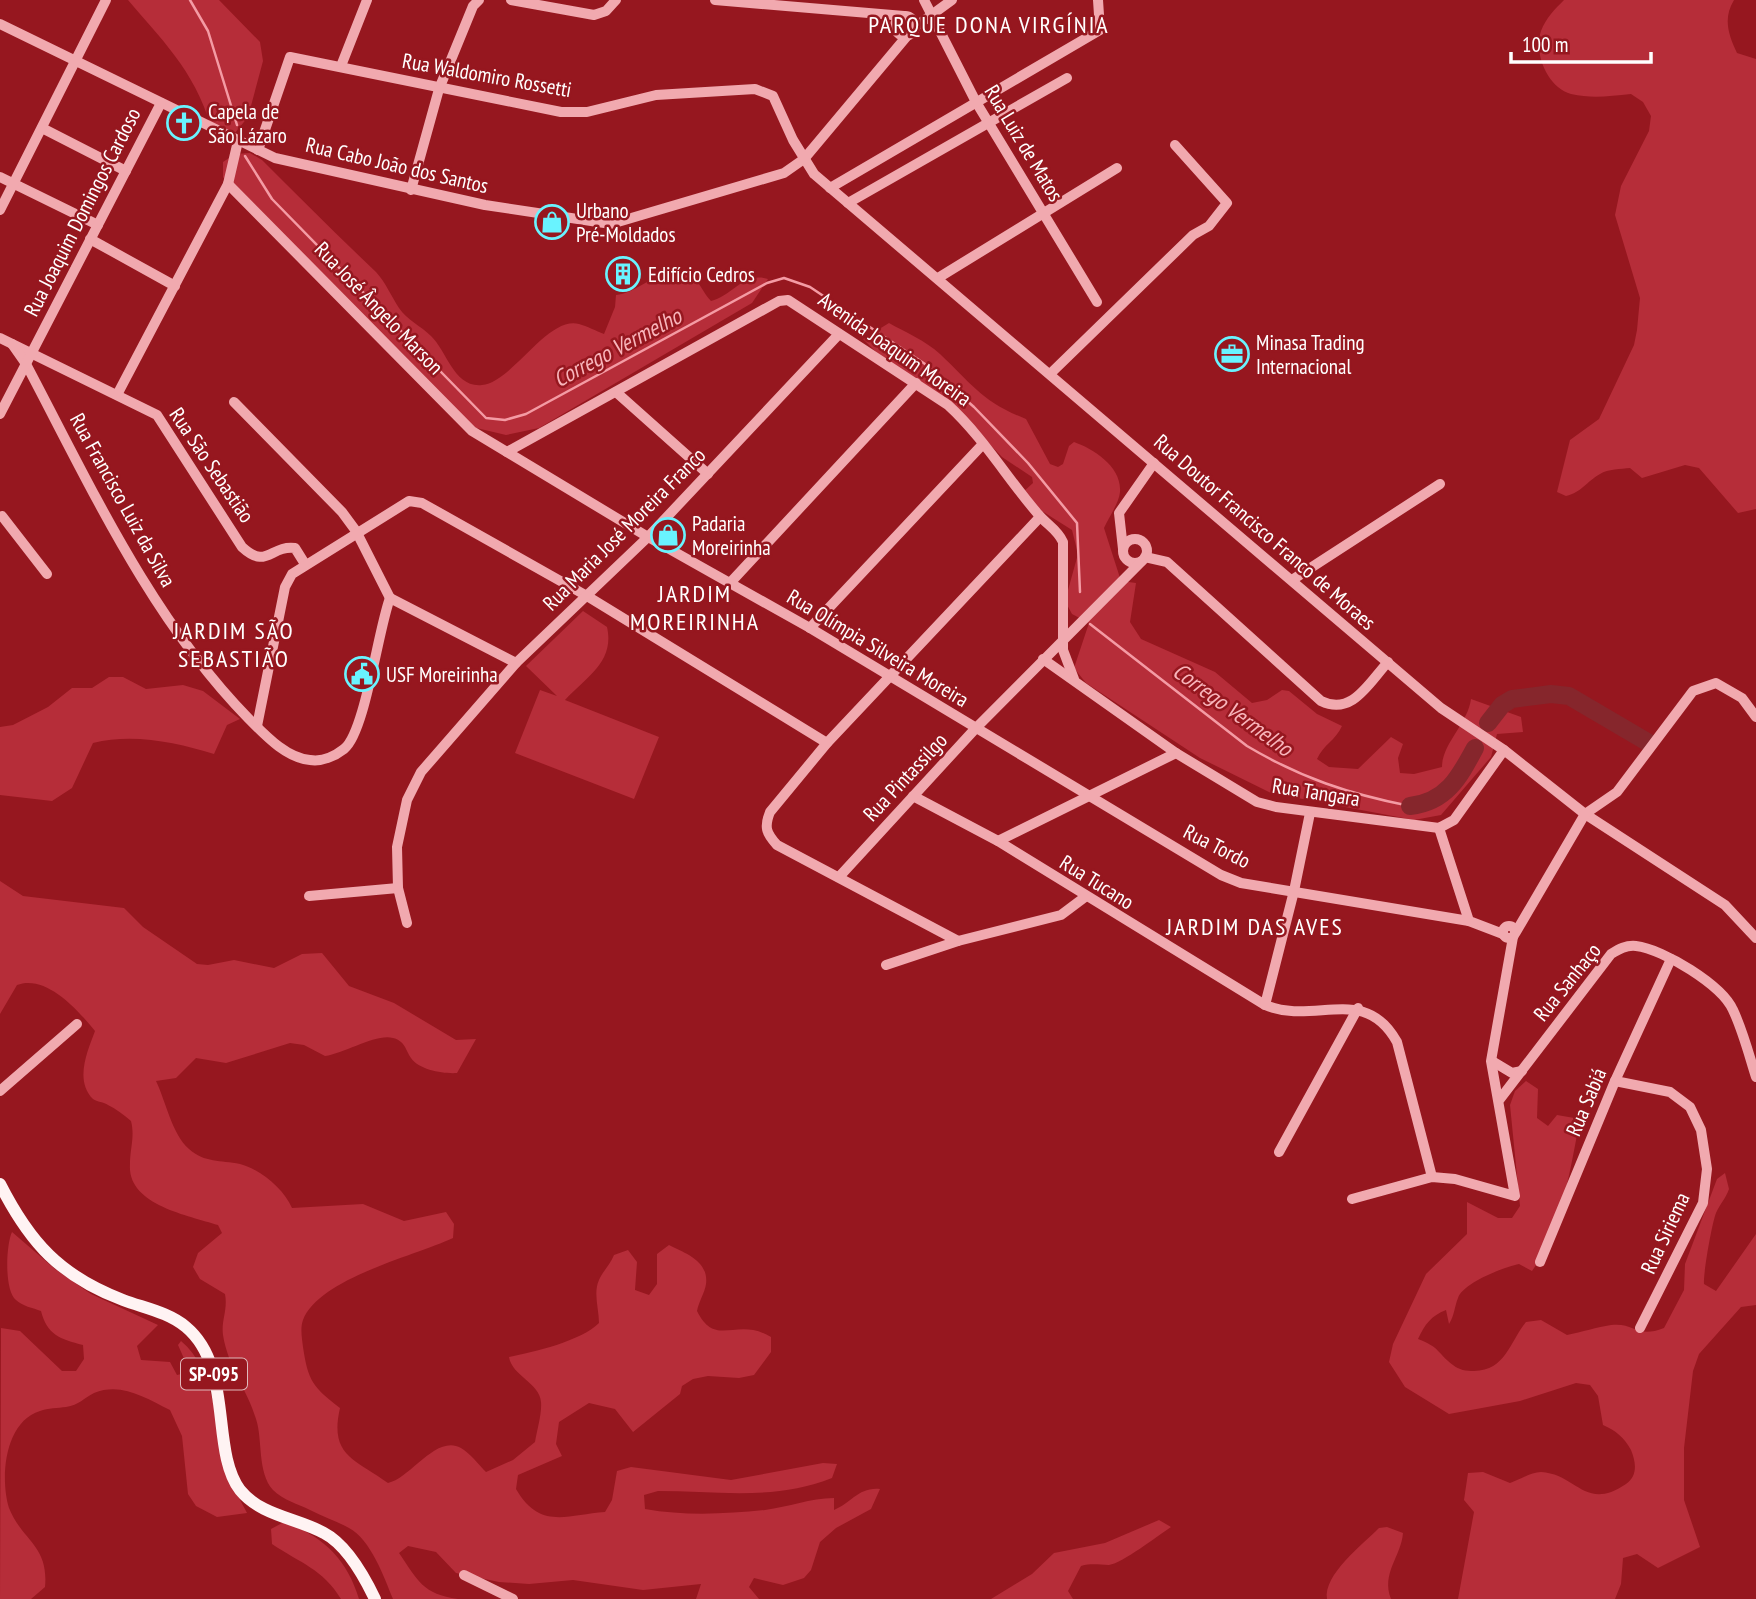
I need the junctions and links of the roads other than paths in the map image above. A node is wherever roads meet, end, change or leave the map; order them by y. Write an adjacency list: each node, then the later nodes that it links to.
1 (106, 0): 16 (street)
2 (367, 0): 17 (street)
3 (479, 0): 19 (street)
4 (511, 0): 5 (street)
5 (616, 0)
6 (715, 0): 9 (street)
7 (952, 0): 10 (street)
8 (1098, 0): 21 (street)
9 (801, 4): 11 (street)
10 (929, 8): 12 (street); 14 (street); 21 (street, Rua Luiz de Matos)
11 (886, 15): 12 (street); 15 (street)
12 (906, 16): 14 (street); 15 (street)
13 (0, 24): 16 (street, Rua Cabo João dos Santos)
14 (915, 27): 15 (street)
15 (900, 31): 27 (street)
16 (75, 62): 20 (street, Rua Cabo João dos Santos); 23 (street)
17 (341, 66): 19 (street, Rua Waldomiro Rossetti); 26 (street, Rua Waldomiro Rossetti)
18 (1067, 78): 22 (street)
19 (439, 89): 27 (street, Rua Waldomiro Rossetti); 34 (street)
20 (161, 103): 24 (street, Rua Cabo João dos Santos); 29 (street, Rua Joaquim Domingos Cardoso)
21 (976, 103): 22 (street, Rua Luiz de Matos); 33 (street)
22 (989, 123): 35 (street); 37 (street, Rua Luiz de Matos)
23 (41, 128): 29 (street); 31 (street)
24 (239, 141): 26 (street, Rua Cabo João dos Santos); 32 (street)
25 (1175, 145): 48 (street)
26 (258, 150): 34 (street, Rua Cabo João dos Santos)
27 (804, 159): 33 (street, Rua Doutor Francisco Franco de Moraes); 34 (street, Rua Cabo João dos Santos)
28 (1117, 168): 37 (street)
29 (126, 171): 38 (street, Rua Joaquim Domingos Cardoso)
30 (0, 177): 31 (street)
31 (13, 183): 36 (street); 38 (street)
32 (228, 184): 41 (street); 55 (street, Rua José Ângelo Marson)
33 (830, 188): 35 (street, Rua Doutor Francisco Franco de Moraes)
34 (411, 190)
35 (848, 203): 40 (street, Rua Doutor Francisco Franco de Moraes)
36 (0, 210)
37 (1043, 213): 40 (street); 42 (street, Rua Luiz de Matos)
38 (97, 225): 39 (street, Rua Joaquim Domingos Cardoso)
39 (90, 240): 41 (street); 46 (street, Rua Joaquim Domingos Cardoso)
40 (938, 278): 48 (street, Rua Doutor Francisco Franco de Moraes)
41 (175, 286): 51 (street)
42 (1097, 302)
43 (839, 334): 49 (street, Avenida Joaquim Moreira); 50 (street, Avenida Joaquim Moreira); 57 (street, Rua Maria José Moreira Franco)
44 (0, 338): 45 (street, Rua São Sebastião)
45 (12, 344): 46 (street, Rua São Sebastião); 47 (street, Rua Francisco Luiz da Silva)
46 (32, 352): 47 (street, Rua Joaquim Domingos Cardoso); 51 (street, Rua São Sebastião)
47 (26, 364): 53 (street, Rua Joaquim Domingos Cardoso); 84 (street, Rua Francisco Luiz da Silva)
48 (1050, 374): 56 (street, Rua Doutor Francisco Franco de Moraes)
49 (916, 383): 54 (street, Avenida Joaquim Moreira); 70 (street)
50 (616, 392): 55 (street, Avenida Joaquim Moreira); 57 (street)
51 (118, 393): 67 (street, Rua São Sebastião)
52 (234, 402): 62 (street)
53 (0, 414)
54 (983, 443): 60 (street, Avenida Joaquim Moreira); 76 (street)
55 (507, 452): 63 (street, Rua Olímpia Silveira Moreira)
56 (1154, 463): 61 (street); 69 (street, Rua Doutor Francisco Franco de Moraes)
57 (708, 474): 63 (street, Rua Maria José Moreira Franco)
58 (1440, 484): 69 (street)
59 (1, 514): 68 (street)
60 (1040, 517): 74 (street, Avenida Joaquim Moreira); 81 (street)
61 (1118, 519): 64 (street); 65 (street)
62 (356, 531): 67 (street); 72 (street); 73 (street)
63 (648, 537): 70 (street, Rua Olímpia Silveira Moreira); 72 (street, Rua Maria José Moreira Franco)
64 (1137, 540): 65 (street); 66 (street)
65 (1124, 554): 66 (street); 71 (street)
66 (1143, 559): 71 (street, Rua Pintassilgo); 79 (street)
67 (305, 564): 83 (street)
68 (47, 573)
69 (1292, 580): 79 (street, Rua Doutor Francisco Franco de Moraes)
70 (730, 583): 76 (street, Rua Olímpia Silveira Moreira)
71 (1118, 584): 75 (street, Rua Pintassilgo)
72 (587, 596): 80 (street, Rua Maria José Moreira Franco); 88 (street)
73 (390, 598): 80 (street); 86 (street, Rua Francisco Luiz da Silva)
74 (1062, 609): 75 (street); 77 (street, Avenida Joaquim Moreira)
75 (1077, 622): 77 (street, Rua Pintassilgo)
76 (810, 628): 81 (street, Rua Olímpia Silveira Moreira)
77 (1063, 638): 78 (street, Rua Pintassilgo); 82 (street, Avenida Joaquim Moreira)
78 (1043, 659): 82 (street, Rua Tangara); 87 (street, Rua Pintassilgo)
79 (1388, 662): 89 (street, Rua Doutor Francisco Franco de Moraes)
80 (516, 663): 99 (street, Rua Maria José Moreira Franco)
81 (889, 677): 87 (street, Rua Olímpia Silveira Moreira); 88 (street)
82 (1074, 679): 90 (street, Rua Tangara)
83 (261, 703): 84 (street); 86 (street)
84 (237, 706): 86 (street, Rua Francisco Luiz da Silva)
85 (1756, 717): 94 (street)
86 (257, 726)
87 (975, 729): 91 (street, Rua Tordo); 92 (street, Rua Pintassilgo)
88 (827, 743): 97 (street)
89 (1504, 750): 94 (street, Rua Doutor Francisco Franco de Moraes); 95 (street)
90 (1176, 753): 91 (street); 93 (street, Rua Tangara)
91 (1089, 794): 96 (street); 100 (street, Rua Tordo)
92 (913, 796): 96 (street, Rua Tucano); 97 (street, Rua Pintassilgo)
93 (1310, 813): 95 (street, Rua Tangara); 100 (street)
94 (1585, 814): 108 (street); 109 (street, Rua Doutor Francisco Franco de Moraes)
95 (1439, 828): 98 (street)
96 (998, 841): 102 (street, Rua Tucano)
97 (838, 877): 110 (street)
98 (1459, 885): 103 (street); 107 (street)
99 (398, 888): 101 (street); 106 (street, Rua Maria José Moreira Franco)
100 (1294, 891): 104 (street, Rua Tordo); 113 (street)
101 (309, 895)
102 (1085, 897): 110 (street); 113 (street, Rua Tucano)
103 (1462, 901): 104 (street); 105 (street)
104 (1446, 918): 105 (street, Rua Tordo)
105 (1469, 921): 107 (street, Rua Tordo)
106 (407, 923)
107 (1484, 925): 108 (street, Rua Tordo)
108 (1509, 932): 116 (street)
109 (1756, 938)
110 (958, 941): 112 (street)
111 (1671, 959): 117 (street, Rua Sanhaço); 118 (street, Rua Sanhaço); 119 (street, Rua Sabiá)
112 (886, 965)
113 (1265, 1005): 114 (street, Rua Tucano)
114 (1358, 1008): 122 (street); 123 (street)
115 (77, 1024): 120 (street)
116 (1491, 1061): 117 (street); 121 (street)
117 (1522, 1071): 121 (street, Rua Sanhaço)
118 (1756, 1077)
119 (1615, 1082): 126 (street, Rua Sabiá); 127 (street, Rua Siriema)
120 (0, 1091)
121 (1500, 1099): 123 (street)
122 (1279, 1152)
123 (1432, 1177): 125 (street)
124 (0, 1184): 129 (main road, SP-095)
125 (1352, 1199)
126 (1540, 1262)
127 (1640, 1328)
128 (464, 1575): 130 (street)
129 (375, 1599)
130 (513, 1599)

